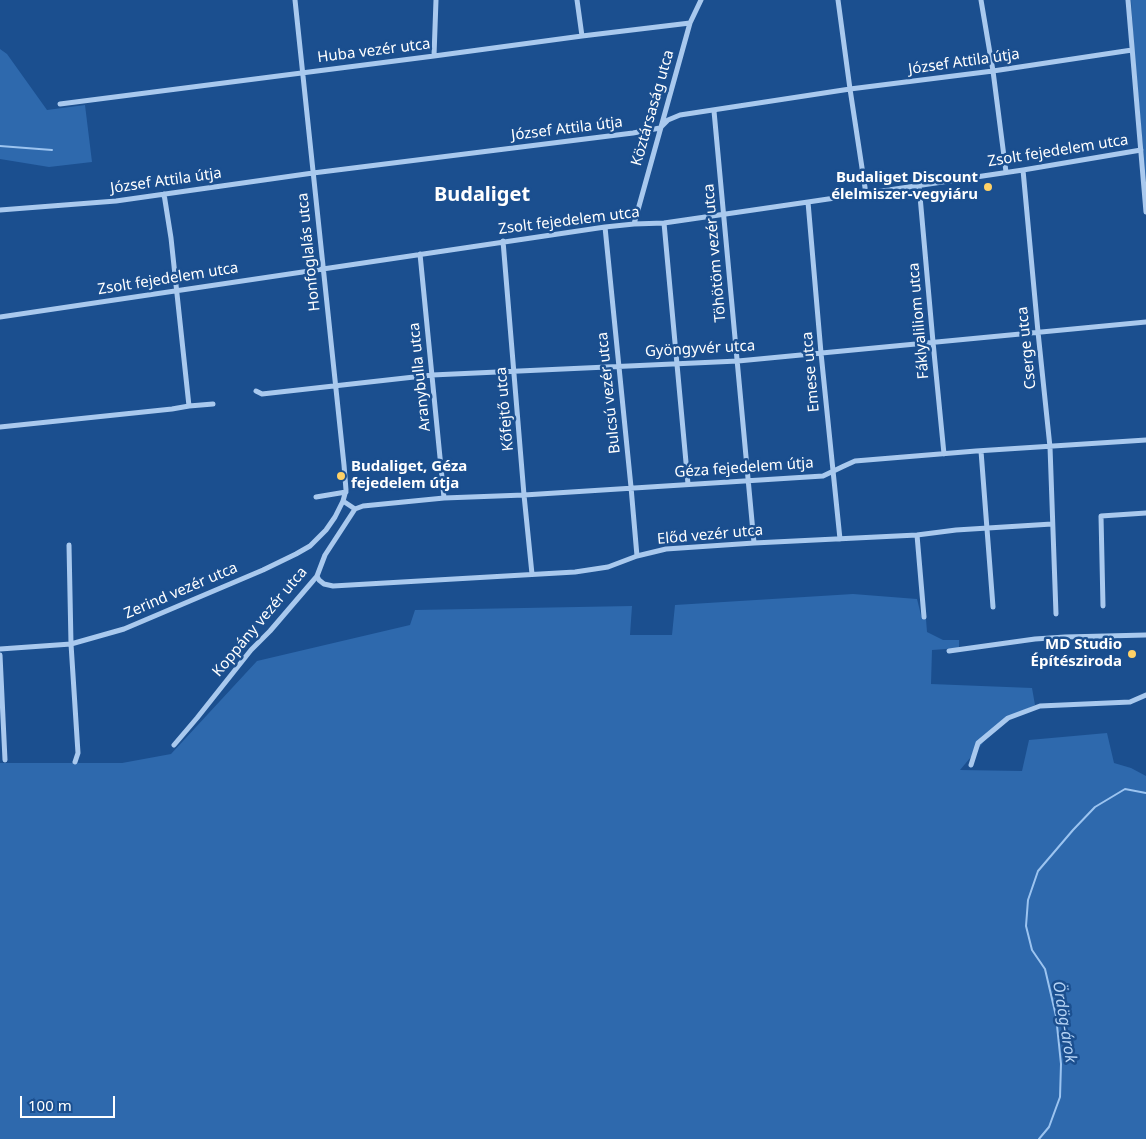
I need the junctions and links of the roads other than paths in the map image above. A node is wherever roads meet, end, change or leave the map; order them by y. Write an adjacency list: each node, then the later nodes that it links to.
1 (295, 0): 13 (street, Honfoglalás utca)
2 (436, 0): 11 (street)
3 (577, 0): 9 (street)
4 (701, 0): 8 (street, Köztársaság utca)
5 (838, 0): 14 (street)
6 (981, 0): 12 (street)
7 (1128, 0): 10 (street)
8 (690, 23): 9 (street, Huba vezér utca); 17 (street, Köztársaság utca)
9 (582, 36): 11 (street, Huba vezér utca)
10 (1132, 50): 12 (street, József Attila útja); 18 (street)
11 (434, 56): 13 (street, Huba vezér utca)
12 (993, 71): 14 (street, József Attila útja); 20 (street)
13 (302, 73): 15 (street, Huba vezér utca); 21 (street, Honfoglalás utca)
14 (850, 90): 16 (street, József Attila útja); 24 (street)
15 (60, 104)
16 (714, 111): 17 (street, József Attila útja); 28 (street, Töhötöm vezér utca)
17 (660, 128): 21 (street, József Attila útja); 30 (street, Köztársaság utca)
18 (1141, 150): 19 (street, Zsolt fejedelem utca); 27 (street)
19 (1023, 170): 20 (street, Zsolt fejedelem utca); 38 (street, Cserge utca)
20 (1006, 172): 22 (street, Zsolt fejedelem utca)
21 (314, 173): 23 (street, József Attila útja); 34 (street, Honfoglalás utca)
22 (919, 185): 24 (street, Zsolt fejedelem utca); 39 (street, Fáklyaliliom utca)
23 (164, 194): 26 (street, József Attila útja); 35 (street)
24 (866, 194): 25 (street, Zsolt fejedelem utca)
25 (808, 202): 28 (street, Zsolt fejedelem utca); 40 (street, Emese utca)
26 (0, 210)
27 (1146, 212)
28 (724, 215): 29 (street, Zsolt fejedelem utca); 41 (street, Töhötöm vezér utca)
29 (664, 223): 30 (street, Zsolt fejedelem utca); 42 (street)
30 (634, 224): 31 (street, Zsolt fejedelem utca)
31 (605, 227): 32 (street, Zsolt fejedelem utca); 43 (street, Bulcsú vezér utca)
32 (503, 241): 33 (street, Zsolt fejedelem utca); 44 (street, Kőfejtő utca)
33 (420, 254): 34 (street, Zsolt fejedelem utca); 45 (street, Aranybulla utca)
34 (324, 269): 35 (street, Zsolt fejedelem utca); 46 (street, Honfoglalás utca)
35 (176, 290): 36 (street, Zsolt fejedelem utca); 49 (street)
36 (0, 317)
37 (1146, 322): 38 (street, Gyöngyvér utca)
38 (1038, 332): 39 (street, Gyöngyvér utca); 52 (street, Cserge utca)
39 (933, 342): 40 (street, Gyöngyvér utca); 54 (street, Fáklyaliliom utca)
40 (822, 353): 41 (street, Gyöngyvér utca); 55 (street, Emese utca)
41 (738, 361): 42 (street, Gyöngyvér utca); 56 (street, Töhötöm vezér utca)
42 (677, 364): 43 (street, Gyöngyvér utca); 57 (street)
43 (619, 367): 44 (street, Gyöngyvér utca); 58 (street, Bulcsú vezér utca)
44 (514, 372): 45 (street, Gyöngyvér utca); 60 (street, Kőfejtő utca)
45 (432, 375): 46 (street, Gyöngyvér utca); 62 (street, Aranybulla utca)
46 (336, 386): 47 (street, Gyöngyvér utca); 59 (street, Honfoglalás utca)
47 (256, 391)
48 (213, 404): 49 (street)
49 (189, 406): 50 (street)
50 (0, 427)
51 (1146, 440): 52 (street, Géza fejedelem útja)
52 (1050, 447): 53 (street, Géza fejedelem útja); 66 (street, Cserge utca)
53 (980, 451): 54 (street, Géza fejedelem útja); 67 (street)
54 (944, 454): 55 (street, Géza fejedelem útja)
55 (833, 472): 56 (street, Géza fejedelem útja); 69 (street, Emese utca)
56 (748, 480): 57 (street, Géza fejedelem útja); 70 (street, Töhötöm vezér utca)
57 (688, 484): 58 (street, Géza fejedelem útja)
58 (631, 487): 60 (street, Géza fejedelem útja); 72 (street, Bulcsú vezér utca)
59 (346, 492): 61 (street); 63 (street, Honfoglalás utca)
60 (524, 495): 62 (street, Géza fejedelem útja); 73 (street, Kőfejtő utca)
61 (316, 497)
62 (444, 498): 64 (street, Géza fejedelem útja)
63 (343, 501): 64 (street); 80 (street, Zerind vezér utca)
64 (355, 509): 74 (street, Koppány vezér utca)
65 (1146, 512): 75 (street)
66 (1052, 524): 67 (street, Előd vezér utca); 77 (street, Cserge utca)
67 (987, 528): 68 (street, Előd vezér utca); 76 (street)
68 (917, 535): 69 (street, Előd vezér utca); 78 (street)
69 (840, 539): 70 (street, Előd vezér utca)
70 (754, 543): 72 (street, Előd vezér utca)
71 (69, 545): 80 (street)
72 (637, 556): 73 (street, Előd vezér utca)
73 (532, 574): 74 (street, Előd vezér utca)
74 (317, 576): 85 (street, Koppány vezér utca)
75 (1103, 606)
76 (993, 607)
77 (1056, 614)
78 (924, 616)
79 (1146, 635): 82 (street)
80 (71, 644): 81 (street, Zerind vezér utca); 87 (street)
81 (0, 649)
82 (949, 651)
83 (0, 655): 86 (street)
84 (1146, 695): 88 (street)
85 (174, 745)
86 (5, 760)
87 (75, 762)
88 (971, 765)

